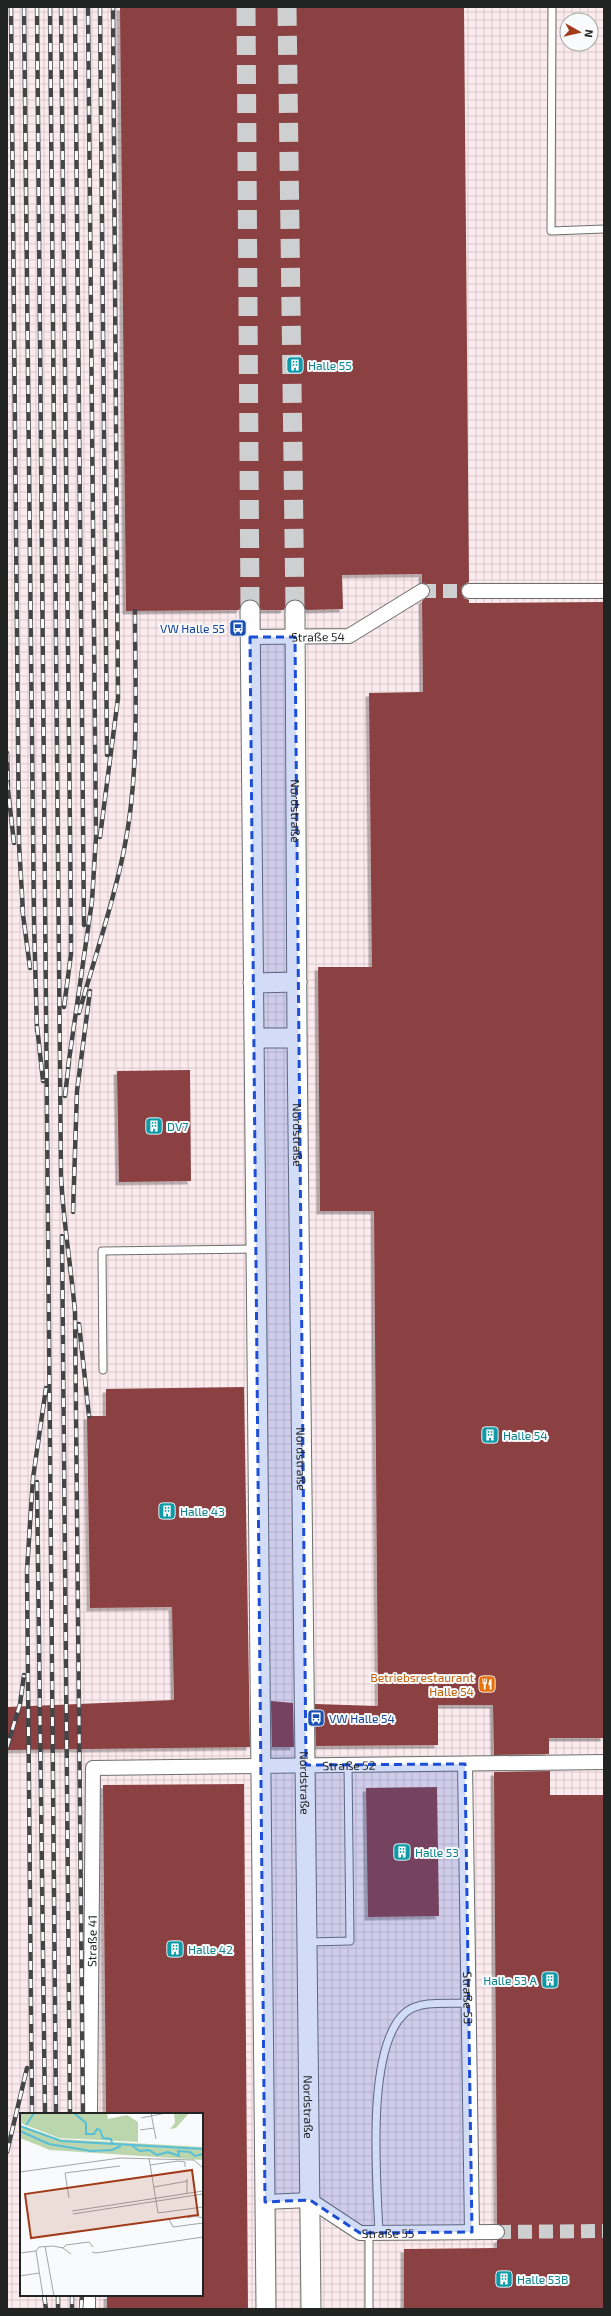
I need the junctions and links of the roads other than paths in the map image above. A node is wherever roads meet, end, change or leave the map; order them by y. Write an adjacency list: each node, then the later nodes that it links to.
1 (552, 7): 2 (lane)
2 (604, 229)
3 (422, 591): 9 (street, Straße 54)
4 (469, 591): 5 (street)
5 (604, 591)
6 (250, 610): 8 (street)
7 (295, 610): 9 (street, Nordstraße)
8 (250, 637): 9 (street, Straße 54); 11 (street)
9 (295, 637): 10 (street, Nordstraße)
10 (297, 982): 11 (street); 13 (street, Nordstraße)
11 (253, 983): 12 (street)
12 (254, 1038): 13 (street); 14 (street)
13 (297, 1038): 19 (street, Nordstraße)
14 (256, 1249): 15 (lane); 18 (street)
15 (103, 1370)
16 (604, 1762): 17 (street, Straße 52)
17 (465, 1764): 20 (street, Straße 52); 23 (street, Straße 53)
18 (261, 1765): 19 (street, Straße 52); 21 (street, Straße 52); 26 (street)
19 (306, 1765): 20 (street, Straße 52); 22 (street, Nordstraße)
20 (348, 1765): 22 (lane)
21 (93, 1768): 24 (street, Straße 41)
22 (308, 1942): 25 (street, Nordstraße)
23 (468, 2003): 27 (street, Straße 53); 29 (lane)
24 (90, 2113)
25 (310, 2200): 26 (street); 29 (street, Straße 55); 33 (street, Nordstraße)
26 (265, 2202): 32 (street)
27 (472, 2232): 28 (street, Straße 55); 29 (street, Straße 55)
28 (497, 2232)
29 (374, 2233): 34 (lane)
30 (88, 2296): 31 (street)
31 (88, 2309)
32 (266, 2309)
33 (311, 2309)
34 (369, 2309)

